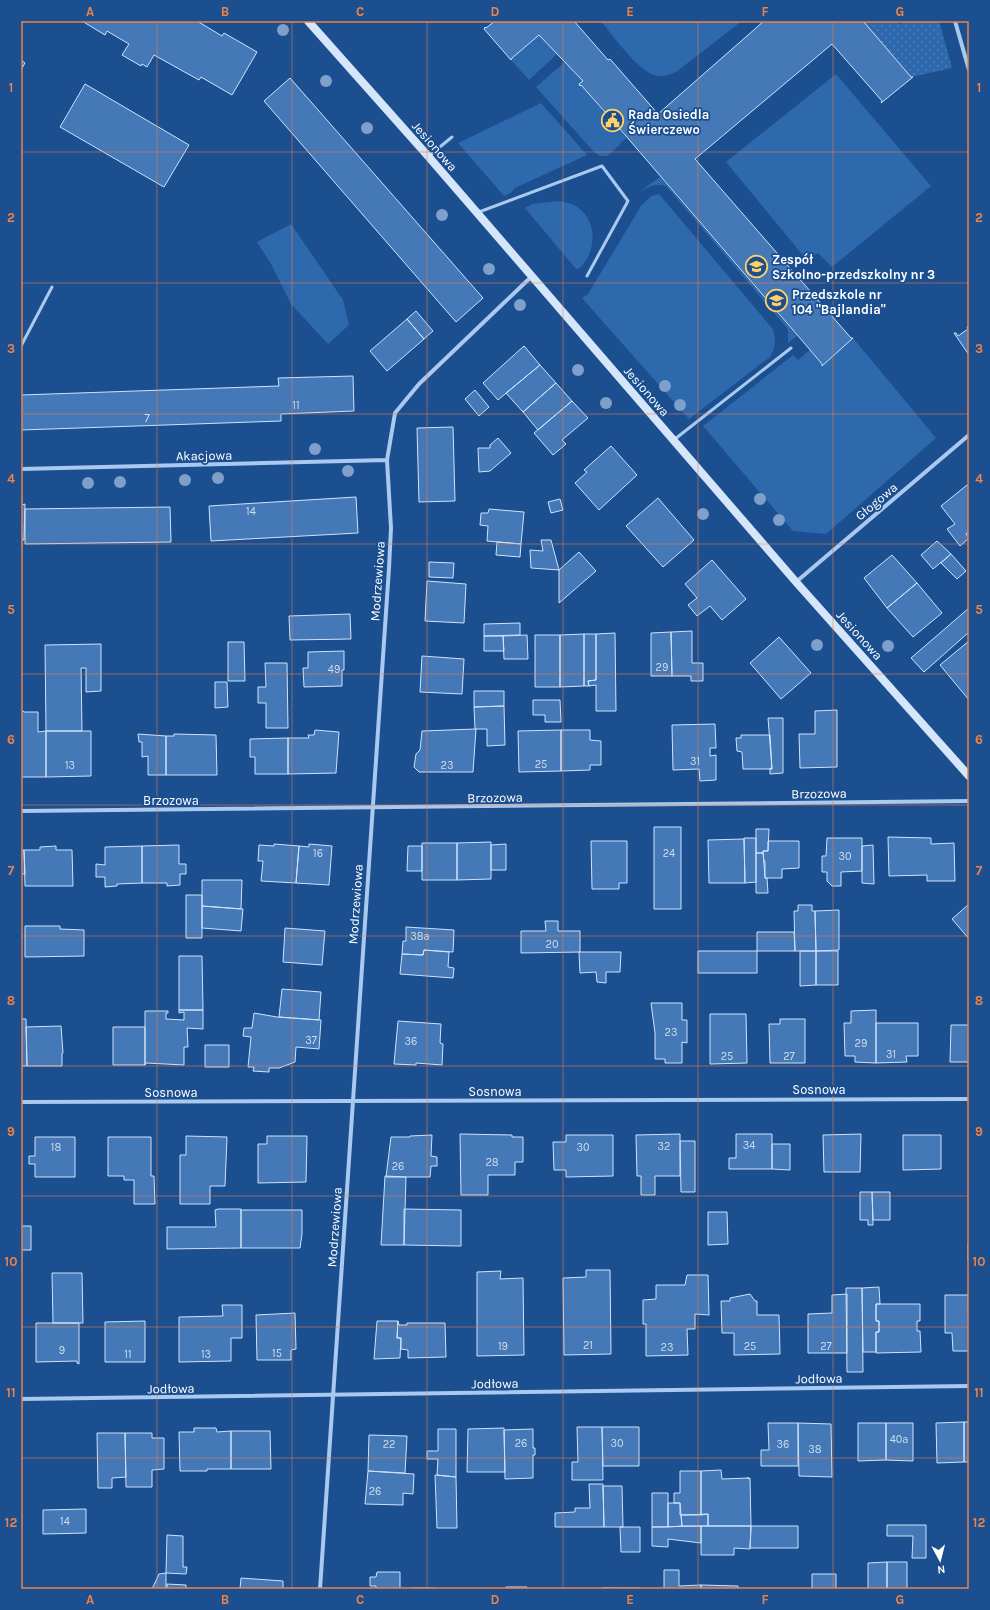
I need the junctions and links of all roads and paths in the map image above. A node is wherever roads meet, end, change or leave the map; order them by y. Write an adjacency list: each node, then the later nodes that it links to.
1 (308, 21): 5 (street, Jesionowa)
2 (955, 21): 3 (street)
3 (969, 70)
4 (452, 137): 5 (lane)
5 (428, 156): 6 (street, Jesionowa)
6 (477, 213): 7 (lane); 8 (street, Jesionowa)
7 (588, 276)
8 (531, 277): 13 (street, Jesionowa); 14 (street, Modrzewiowa)
9 (52, 287): 10 (lane)
10 (21, 346)
11 (791, 348): 13 (lane)
12 (969, 435): 16 (street, Głogowa)
13 (674, 440): 16 (street, Jesionowa)
14 (387, 460): 15 (street, Akacjowa); 19 (street, Modrzewiowa)
15 (21, 469)
16 (796, 582): 17 (street, Jesionowa)
17 (969, 776)
18 (969, 801): 19 (street, Brzozowa)
19 (372, 808): 20 (street, Brzozowa); 23 (street, Modrzewiowa)
20 (21, 811)
21 (969, 1099): 23 (street, Sosnowa)
22 (21, 1102): 23 (street, Sosnowa)
23 (352, 1102): 25 (street, Modrzewiowa)
24 (969, 1386): 25 (street, Jodłowa)
25 (333, 1395): 26 (street, Jodłowa); 27 (street, Modrzewiowa)
26 (21, 1399)
27 (320, 1589)

